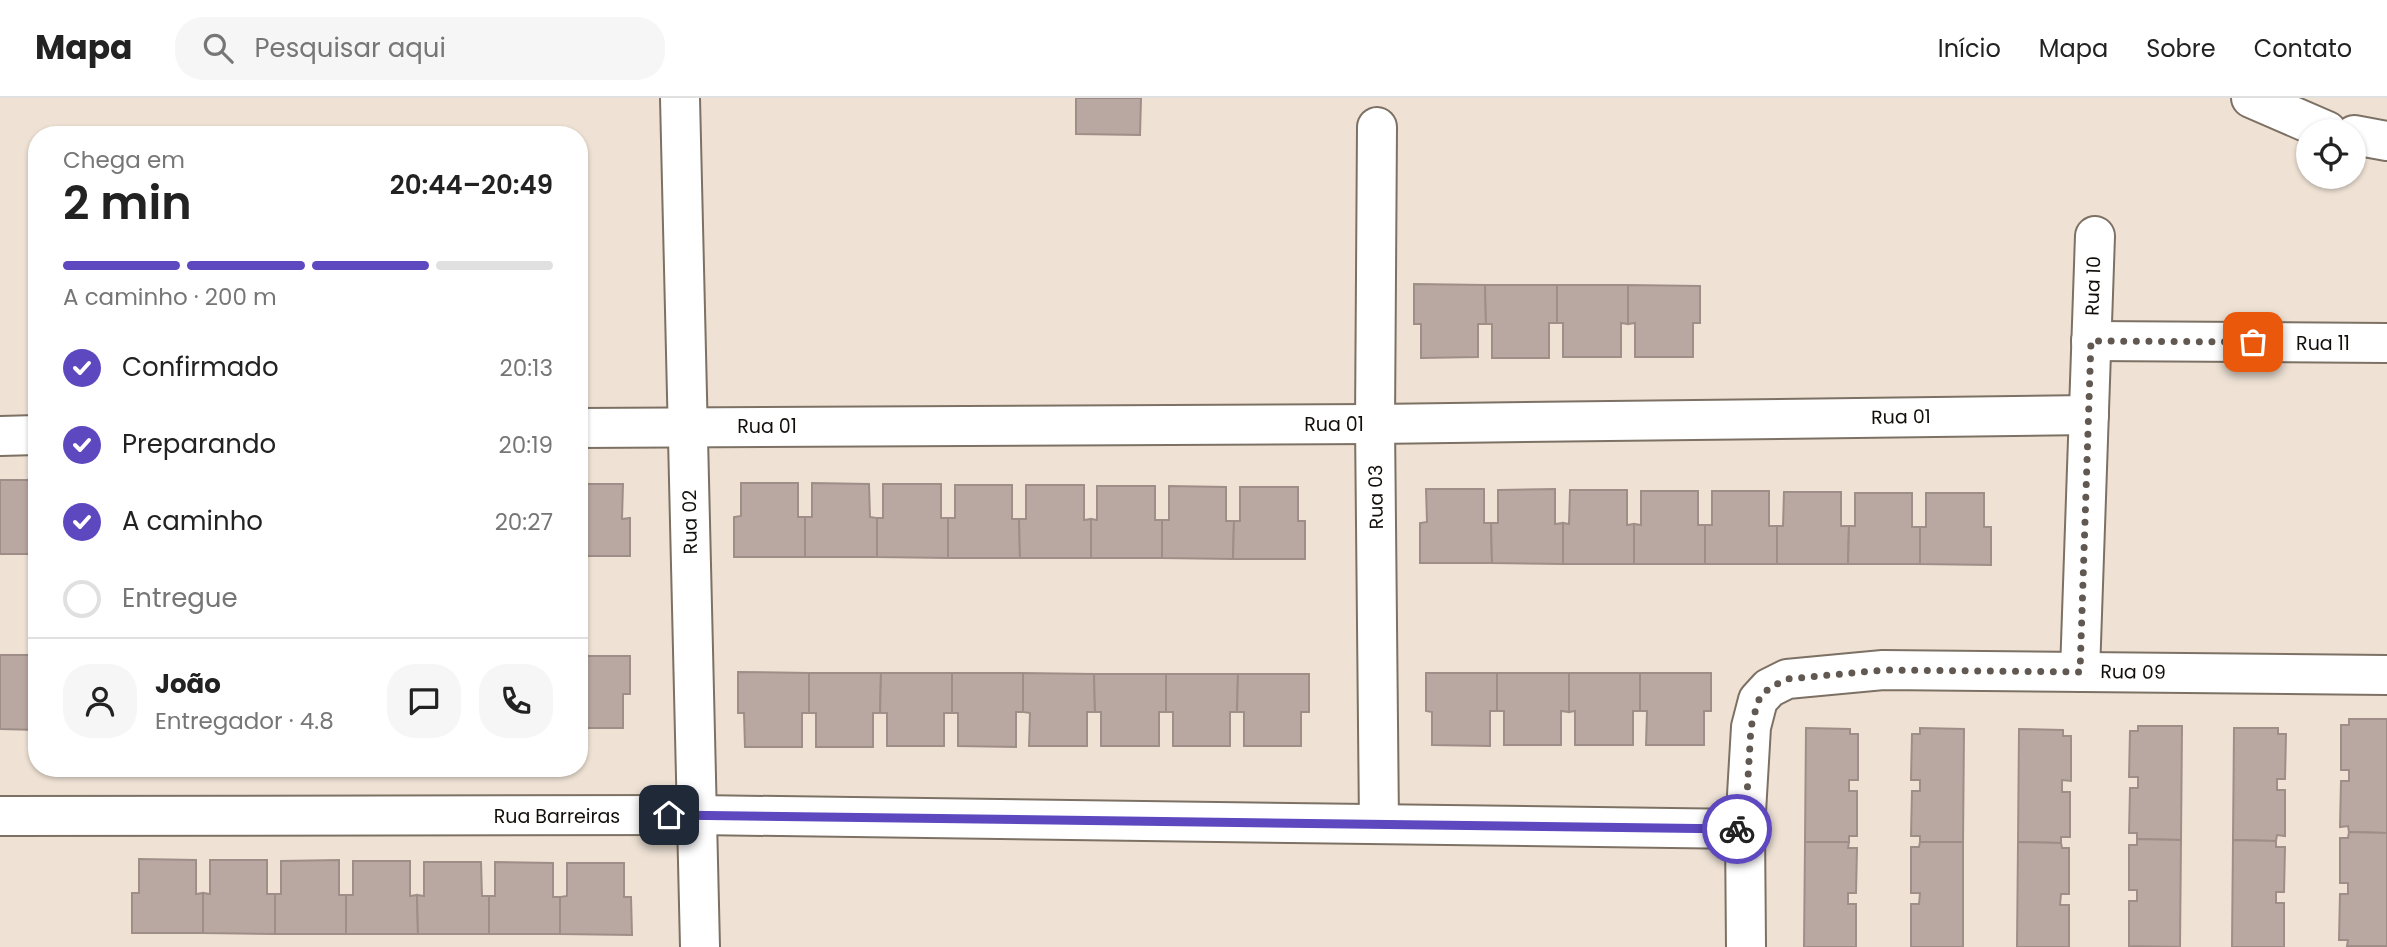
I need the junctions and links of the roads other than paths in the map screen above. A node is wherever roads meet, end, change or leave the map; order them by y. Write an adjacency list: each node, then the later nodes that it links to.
1 (680, 98): 12 (street, Rua 02)
2 (2251, 98): 3 (street)
3 (2299, 119)
4 (1377, 127): 11 (street, Rua 03)
5 (2366, 137): 6 (street)
6 (2387, 141)
7 (2095, 236): 8 (street, Rua 10)
8 (2091, 341): 9 (street, Rua 11); 10 (street, Rua 10)
9 (2387, 343)
10 (2089, 415): 11 (street, Rua 01); 16 (street, Rua 10)
11 (1375, 424): 12 (street, Rua 01); 20 (street, Rua 03)
12 (688, 427): 13 (street, Rua 01); 18 (street, Rua 02)
13 (588, 428)
14 (28, 435): 15 (street)
15 (0, 436)
16 (2080, 672): 17 (street, Rua 09); 21 (street, Rua 09)
17 (2387, 675)
18 (697, 815): 19 (street, Rua Barreiras); 20 (street, Rua Barreiras); 22 (street, Rua 02)
19 (0, 816)
20 (1379, 824): 21 (street, Rua Barreiras)
21 (1745, 829): 23 (street, Rua 09)
22 (700, 947)
23 (1746, 947)

